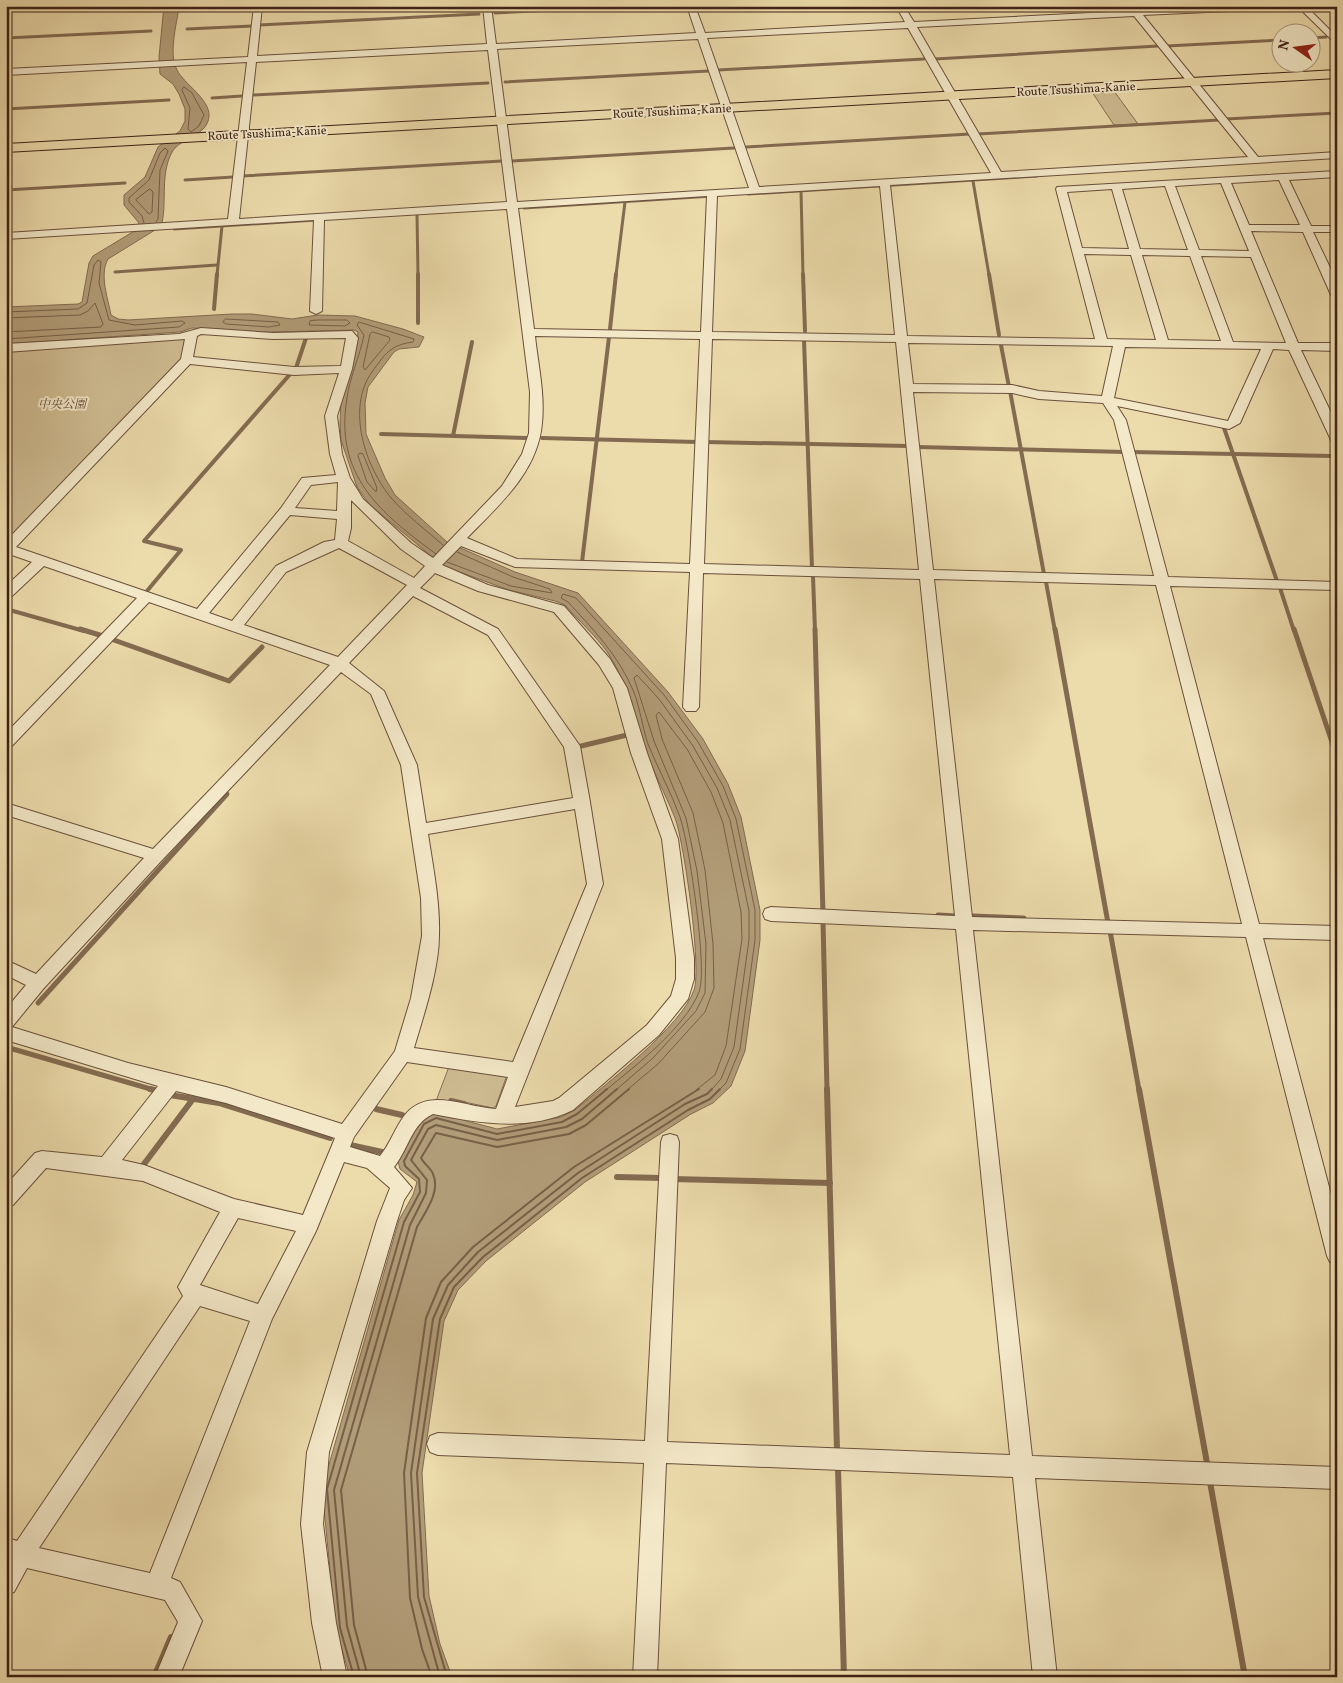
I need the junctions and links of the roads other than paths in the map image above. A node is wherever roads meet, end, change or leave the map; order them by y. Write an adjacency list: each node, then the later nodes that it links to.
1 (14, 6): 8 (street)
2 (258, 6): 14 (street)
3 (487, 6): 13 (street)
4 (691, 6): 11 (street)
5 (900, 6): 10 (street)
6 (1272, 6): 9 (street)
7 (1300, 6): 12 (street)
8 (6, 7)
9 (1133, 10): 10 (street); 17 (street)
10 (911, 25): 11 (street); 18 (street)
11 (702, 36): 13 (street); 19 (street)
12 (1337, 42)
13 (492, 47): 14 (street); 20 (street)
14 (251, 59): 15 (street); 21 (street)
15 (6, 72)
16 (1337, 74): 17 (main road, Route Tsushima-Kanie)
17 (1192, 82): 18 (main road, Route Tsushima-Kanie); 24 (street)
18 (952, 96): 19 (main road, Route Tsushima-Kanie); 27 (street)
19 (727, 108): 20 (main road, Route Tsushima-Kanie); 34 (street)
20 (502, 120): 21 (main road, Route Tsushima-Kanie); 36 (street)
21 (244, 135): 22 (main road, Route Tsushima-Kanie); 38 (street)
22 (6, 148)
23 (1337, 156): 24 (street)
24 (1255, 160): 25 (street)
25 (1056, 174): 27 (street); 33 (street)
26 (1337, 174): 28 (street)
27 (998, 176): 31 (street)
28 (1283, 177): 29 (street); 41 (street)
29 (1225, 180): 30 (street); 40 (street)
30 (1169, 183): 32 (street); 46 (street)
31 (885, 185): 34 (street); 53 (street)
32 (1116, 186): 33 (street); 45 (street)
33 (1061, 189): 44 (street)
34 (755, 191): 35 (street)
35 (712, 195): 36 (street); 52 (street)
36 (512, 206): 37 (street); 50 (street)
37 (319, 218): 38 (street); 49 (street)
38 (233, 223): 39 (street)
39 (163, 227): 43 (street)
40 (1245, 228): 41 (street); 47 (street)
41 (1306, 229): 42 (street); 48 (street)
42 (1337, 229)
43 (6, 236)
44 (1077, 251): 45 (street); 54 (street)
45 (1136, 252): 46 (street); 56 (street)
46 (1194, 253): 47 (street); 57 (street)
47 (1256, 254): 59 (street)
48 (1337, 295)
49 (316, 312)
50 (528, 332): 52 (street); 70 (street)
51 (192, 333): 61 (street); 62 (street); 63 (street)
52 (707, 334): 53 (street); 75 (street)
53 (902, 338): 54 (street); 64 (street)
54 (1102, 342): 55 (street)
55 (1120, 342): 56 (street); 65 (street)
56 (1163, 343): 57 (street)
57 (1228, 344): 58 (street)
58 (1269, 345): 59 (street); 65 (street)
59 (1294, 346): 60 (street); 66 (street)
60 (1337, 347)
61 (6, 348)
62 (187, 360): 63 (street); 72 (street)
63 (346, 368): 67 (street)
64 (909, 388): 65 (street); 76 (street)
65 (1107, 400): 77 (street)
66 (1337, 440)
67 (344, 478): 68 (street); 69 (street); 74 (street)
68 (286, 511): 69 (street); 82 (street)
69 (344, 514): 71 (street)
70 (458, 541): 74 (street); 75 (street)
71 (341, 543): 79 (street); 83 (street)
72 (6, 548): 73 (street)
73 (41, 561): 80 (street); 81 (street)
74 (434, 565): 79 (street); 102 (street)
75 (696, 569): 76 (street); 85 (street)
76 (928, 575): 77 (street); 92 (street)
77 (1161, 580): 78 (street); 93 (street)
78 (1337, 586)
79 (413, 587): 84 (street); 87 (street)
80 (6, 594)
81 (146, 597): 82 (street); 86 (street)
82 (200, 615): 83 (street)
83 (235, 627): 84 (street)
84 (339, 662): 89 (street); 90 (street)
85 (691, 707)
86 (6, 743)
87 (582, 802): 89 (street); 100 (street)
88 (6, 809): 90 (street)
89 (419, 830): 99 (street)
90 (156, 856): 96 (street)
91 (771, 914): 92 (street)
92 (966, 923): 93 (street); 116 (street)
93 (1253, 931): 94 (street); 111 (street)
94 (1337, 933)
95 (6, 967): 96 (street)
96 (38, 983): 97 (street)
97 (6, 1022)
98 (6, 1033): 101 (street)
99 (403, 1054): 100 (street); 103 (street)
100 (519, 1071): 102 (street)
101 (172, 1082): 103 (street); 106 (street)
102 (502, 1117): 107 (street)
103 (346, 1133): 105 (street)
104 (670, 1142): 115 (street)
105 (338, 1152): 107 (street); 110 (street)
106 (106, 1166): 108 (street); 109 (street)
107 (383, 1166): 122 (street)
108 (6, 1199)
109 (233, 1208): 110 (street); 112 (street)
110 (308, 1225): 113 (street)
111 (1337, 1256)
112 (196, 1295): 113 (street); 118 (street)
113 (263, 1315): 120 (street)
114 (438, 1444): 115 (street)
115 (655, 1451): 116 (street); 123 (street)
116 (1023, 1466): 117 (street); 124 (street)
117 (1337, 1478)
118 (14, 1552): 119 (street); 120 (street)
119 (6, 1584)
120 (156, 1587): 121 (street)
121 (167, 1677)
122 (335, 1677)
123 (645, 1677)
124 (1045, 1677)

